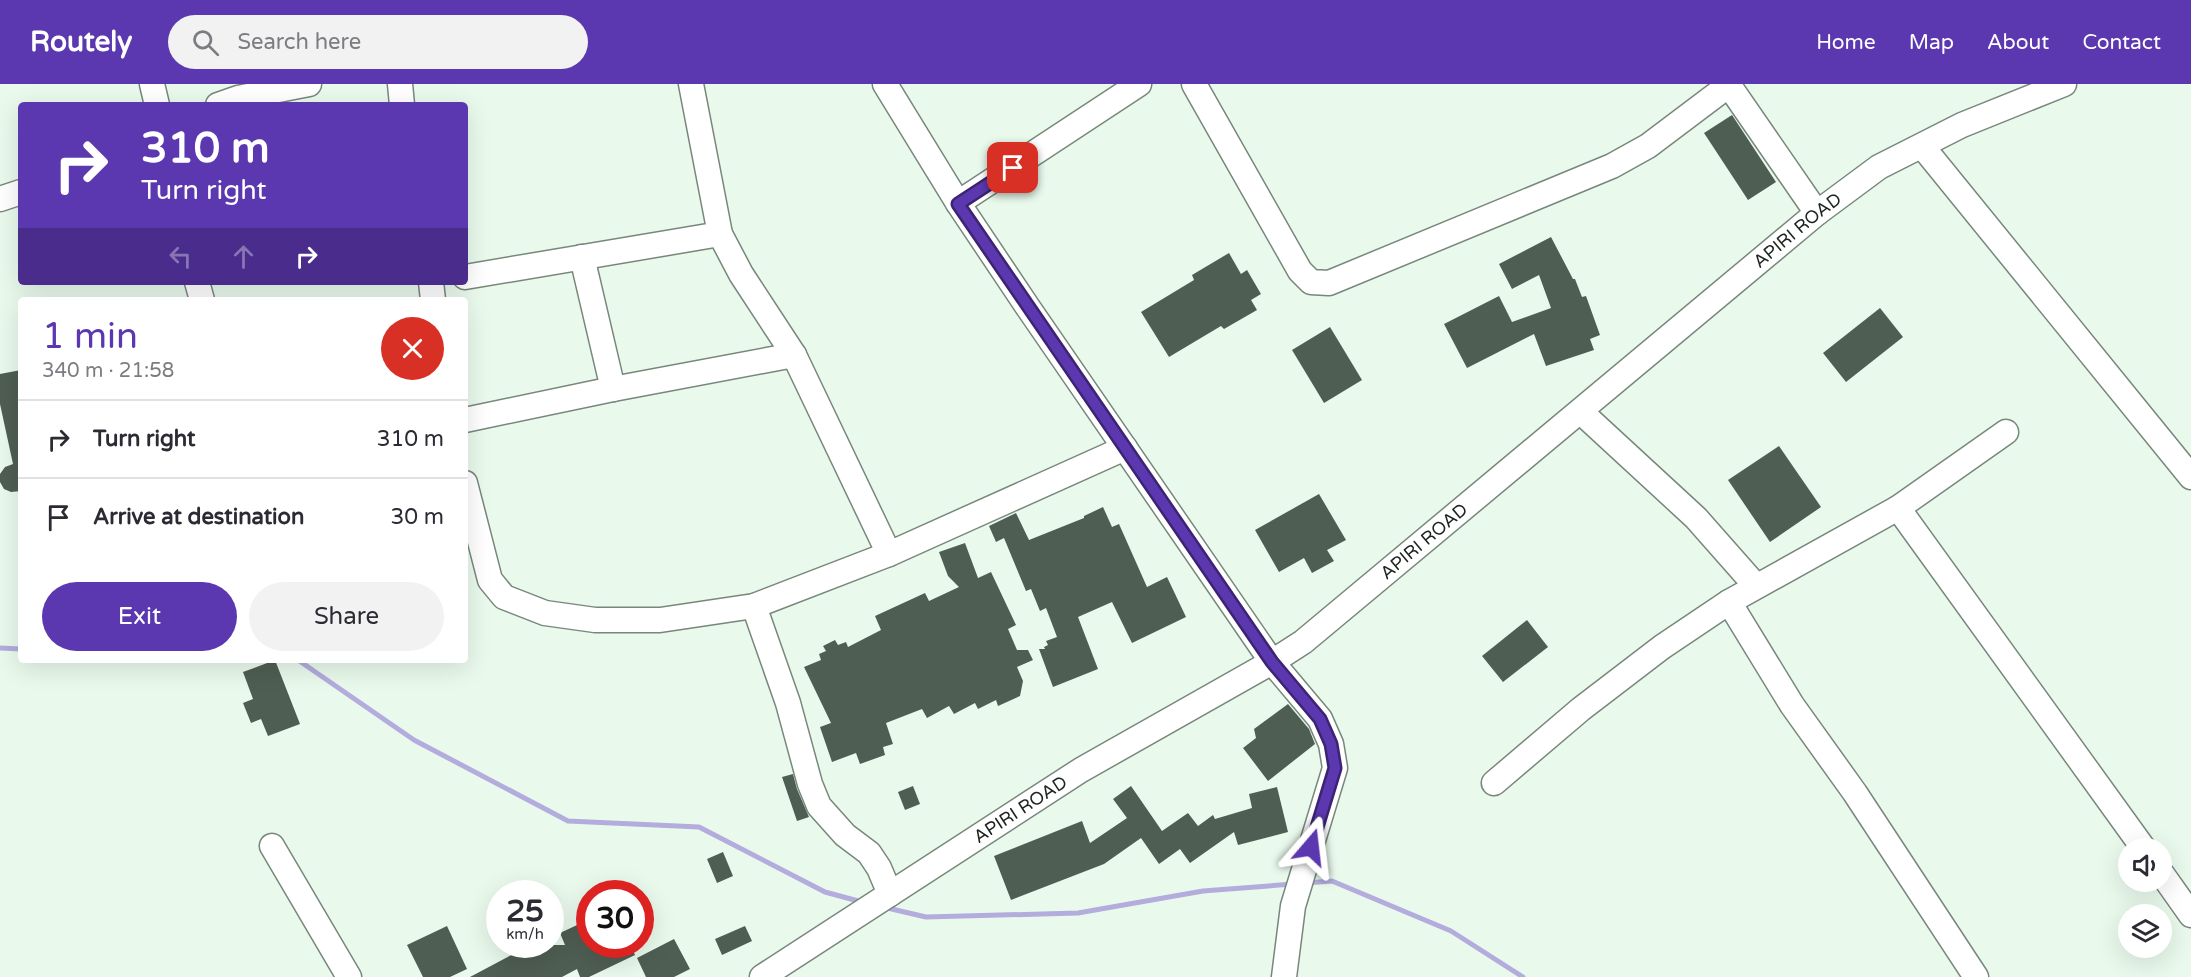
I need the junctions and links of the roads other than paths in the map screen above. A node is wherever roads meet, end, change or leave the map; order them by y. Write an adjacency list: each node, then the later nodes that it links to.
1 (152, 84): 10 (street)
2 (309, 84): 11 (street)
3 (400, 84): 12 (street)
4 (691, 84): 18 (street)
5 (885, 84): 16 (street)
6 (1139, 84): 16 (street)
7 (1194, 84): 9 (street)
8 (2064, 84): 13 (street, APIRI ROAD)
9 (1728, 85): 17 (street)
10 (156, 102)
11 (227, 102)
12 (402, 102)
13 (1922, 146): 17 (street, APIRI ROAD); 27 (street)
14 (18, 193): 15 (street)
15 (0, 199)
16 (958, 204): 26 (street)
17 (1817, 213): 23 (street, APIRI ROAD)
18 (720, 234): 19 (street); 21 (street)
19 (582, 257): 20 (street); 22 (street)
20 (468, 277)
21 (794, 356): 22 (street); 30 (street)
22 (613, 389): 24 (street)
23 (1581, 412): 31 (street); 34 (street, APIRI ROAD)
24 (468, 419)
25 (2006, 432): 29 (street)
26 (1125, 448): 30 (street); 34 (street)
27 (2191, 477)
28 (468, 495): 33 (street)
29 (1898, 508): 31 (street); 36 (street)
30 (889, 554): 33 (street)
31 (1756, 586): 32 (street)
32 (1729, 602): 35 (street); 44 (street)
33 (754, 606): 39 (street)
34 (1272, 662): 39 (street, APIRI ROAD); 43 (street)
35 (1494, 783)
36 (2136, 838)
37 (272, 846): 41 (street)
38 (2172, 888): 40 (street)
39 (890, 894): 42 (street, APIRI ROAD)
40 (2191, 915)
41 (349, 977)
42 (762, 977)
43 (1284, 977)
44 (1976, 977)

